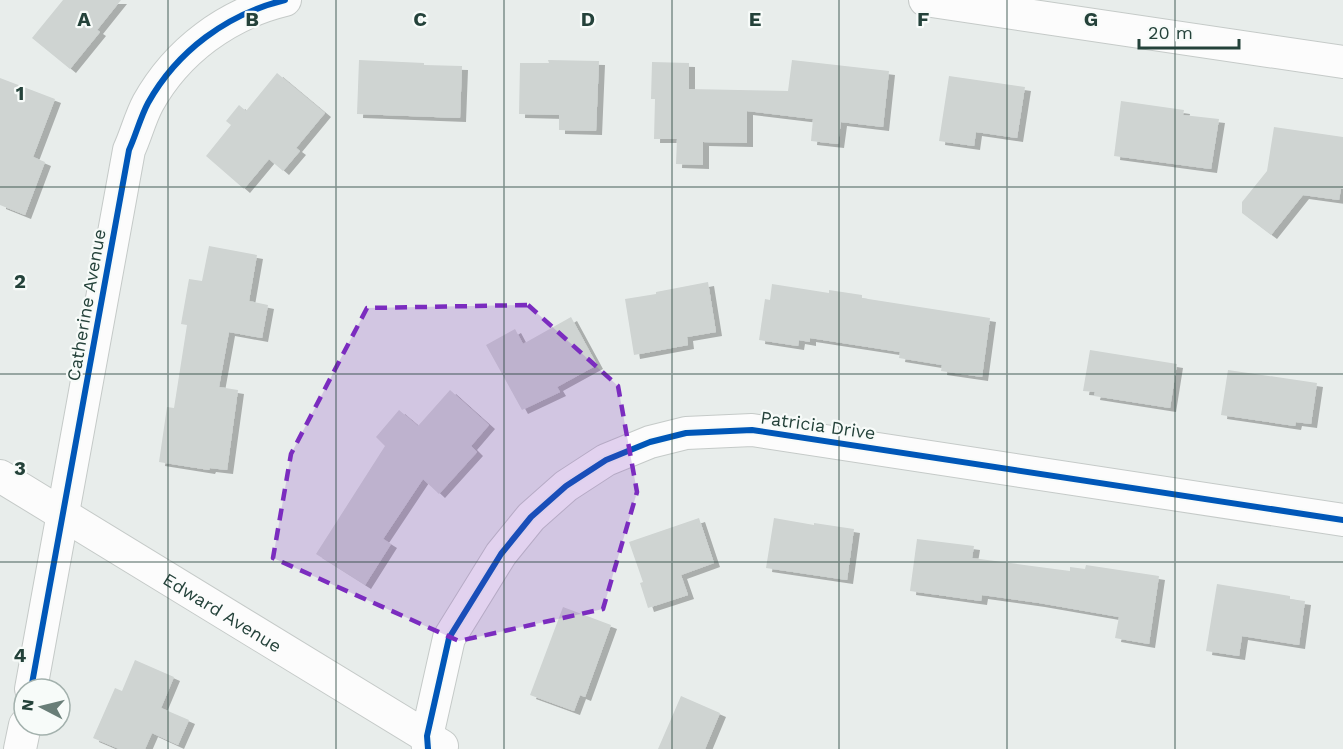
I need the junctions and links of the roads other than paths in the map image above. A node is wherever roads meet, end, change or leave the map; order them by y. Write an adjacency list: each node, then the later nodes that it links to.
1 (285, 0): 5 (street, Catherine Avenue)
2 (925, 0): 3 (street)
3 (1343, 62)
4 (0, 476): 5 (street, Edward Avenue)
5 (63, 514): 7 (street, Catherine Avenue); 8 (street, Edward Avenue)
6 (1343, 520): 8 (street, Patricia Drive)
7 (33, 677)
8 (434, 745)

